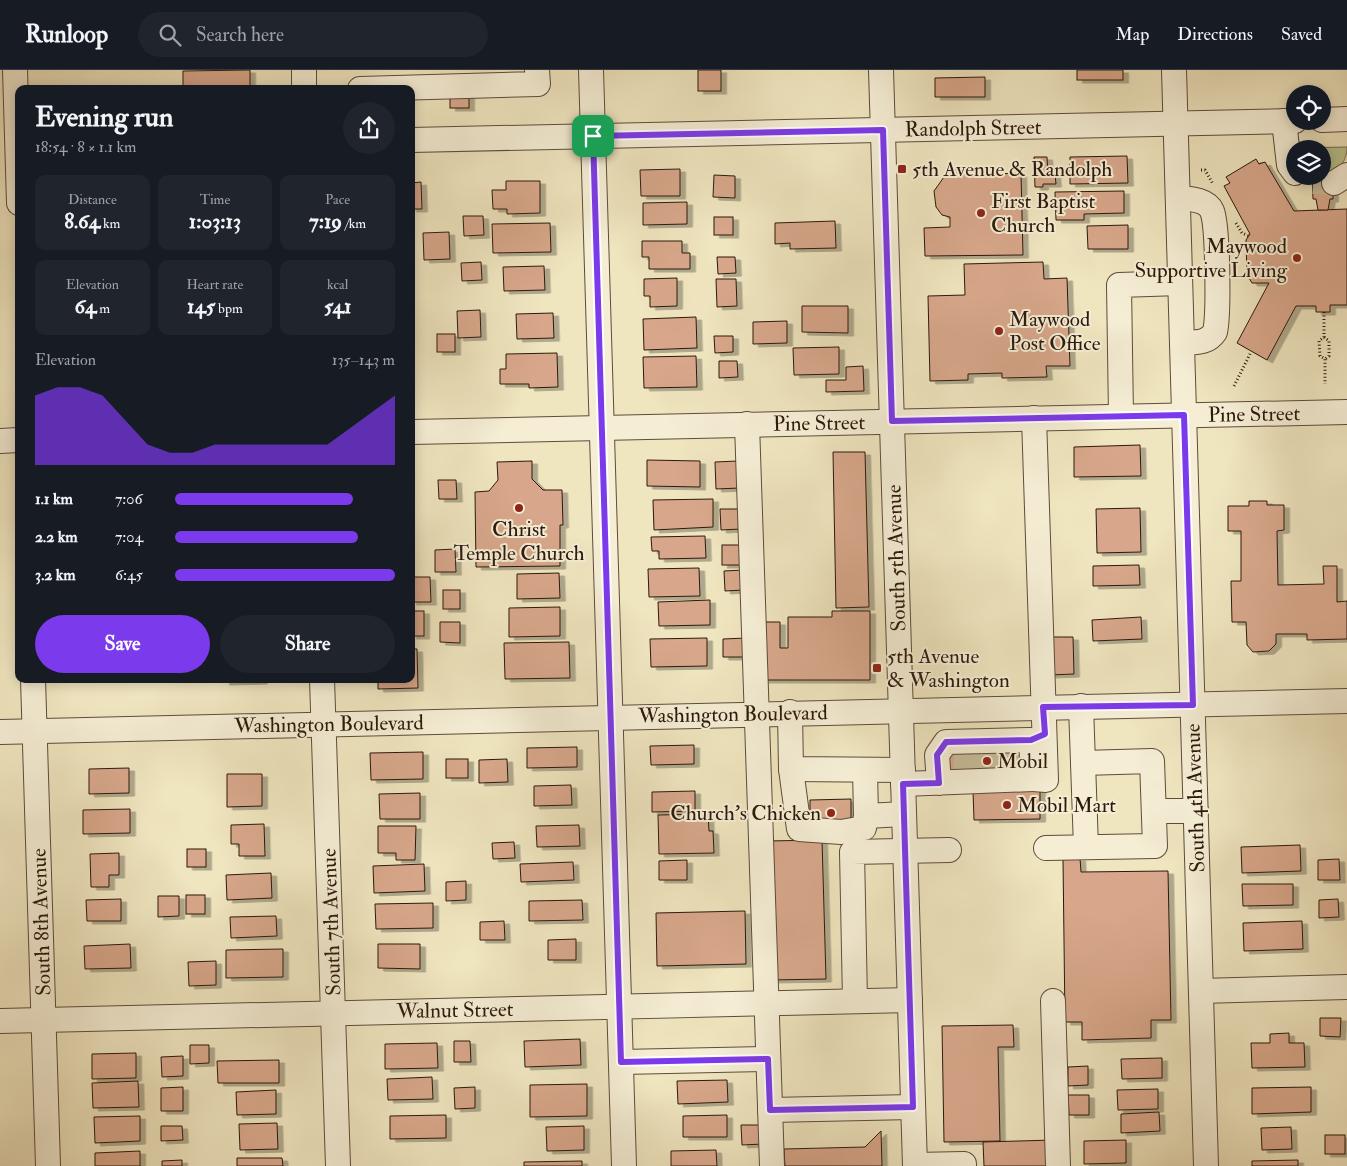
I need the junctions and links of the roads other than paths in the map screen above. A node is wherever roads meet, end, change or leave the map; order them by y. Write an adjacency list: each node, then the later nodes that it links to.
1 (15, 70): 18 (street)
2 (304, 70): 8 (street)
3 (355, 70): 9 (street)
4 (537, 70): 10 (street)
5 (591, 70): 16 (street)
6 (881, 70): 15 (street, South 5th Avenue)
7 (1174, 70): 14 (street, South 4th Avenue)
8 (304, 85)
9 (356, 85)
10 (415, 87)
11 (1347, 119): 12 (street)
12 (1331, 120)
13 (1286, 121): 14 (street, Randolph Street)
14 (1176, 123): 15 (street, Randolph Street); 20 (street, South 4th Avenue)
15 (883, 130): 16 (street, Randolph Street); 27 (street, South 5th Avenue)
16 (593, 136): 17 (street, Randolph Street); 29 (street)
17 (415, 140)
18 (12, 150): 19 (street)
19 (15, 173)
20 (1178, 198): 21 (street, South 4th Avenue); 22 (street)
21 (1180, 283): 22 (street, South 4th Avenue); 25 (street)
22 (1182, 343): 24 (street, South 4th Avenue)
23 (1347, 412): 24 (street, Pine Street)
24 (1184, 415): 25 (street, Pine Street); 36 (street, South 4th Avenue)
25 (1121, 416): 26 (street, Pine Street)
26 (1034, 418): 27 (street, Pine Street); 38 (street)
27 (892, 421): 28 (street, Pine Street); 39 (street, South 5th Avenue)
28 (747, 424): 29 (street, Pine Street); 41 (street)
29 (602, 428): 30 (street, Pine Street); 42 (street)
30 (415, 432)
31 (0, 440): 32 (street)
32 (15, 440)
33 (33, 683): 44 (street, South 8th Avenue)
34 (322, 683): 43 (street, South 7th Avenue)
35 (1347, 701): 36 (street, Washington Boulevard)
36 (1193, 705): 37 (street, Washington Boulevard); 54 (street, South 4th Avenue)
37 (1081, 706): 38 (street, Washington Boulevard); 48 (street)
38 (1043, 707): 39 (street, Washington Boulevard); 46 (street)
39 (901, 710): 40 (street, Washington Boulevard); 51 (street, South 5th Avenue)
40 (790, 712): 41 (street, Washington Boulevard); 49 (street)
41 (756, 713): 42 (street, Washington Boulevard); 66 (street)
42 (612, 716): 43 (street, Washington Boulevard); 67 (street)
43 (323, 724): 44 (street, Washington Boulevard); 68 (street, South 7th Avenue)
44 (35, 731): 45 (street, Washington Boulevard); 69 (street, South 8th Avenue)
45 (0, 732)
46 (1038, 737): 47 (street); 47 (street)
47 (987, 761): 52 (street); 52 (street)
48 (1083, 763): 53 (street); 57 (street)
49 (791, 769): 50 (street); 56 (street)
50 (865, 770): 51 (street); 56 (street)
51 (903, 777): 52 (street); 55 (street, South 5th Avenue)
52 (939, 783)
53 (1154, 811): 54 (street); 57 (street)
54 (1196, 811): 62 (street, South 4th Avenue)
55 (904, 814): 56 (street); 60 (street, South 5th Avenue)
56 (866, 816)
57 (1086, 847): 58 (street)
58 (1046, 848)
59 (949, 850): 60 (street)
60 (905, 851): 63 (street, South 5th Avenue); 64 (street)
61 (1347, 987): 62 (street)
62 (1201, 991): 82 (street, South 4th Avenue)
63 (910, 1000): 64 (street, Walnut Street); 73 (street, South 5th Avenue)
64 (855, 1001): 66 (street, Walnut Street)
65 (1053, 1001): 81 (street)
66 (766, 1003): 67 (street, Walnut Street); 71 (street)
67 (620, 1007): 68 (street, Walnut Street); 72 (street)
68 (334, 1013): 69 (street, Walnut Street); 77 (street, South 7th Avenue)
69 (44, 1020): 70 (street, Walnut Street); 76 (street, South 8th Avenue)
70 (0, 1021)
71 (768, 1059): 72 (street); 74 (street)
72 (621, 1062): 78 (street)
73 (913, 1107): 74 (street); 75 (street, South 5th Avenue)
74 (770, 1110): 79 (street)
75 (915, 1165): 80 (street)
76 (48, 1166)
77 (338, 1166)
78 (624, 1166)
79 (772, 1166)
80 (964, 1166)
81 (1058, 1166)
82 (1206, 1166)

